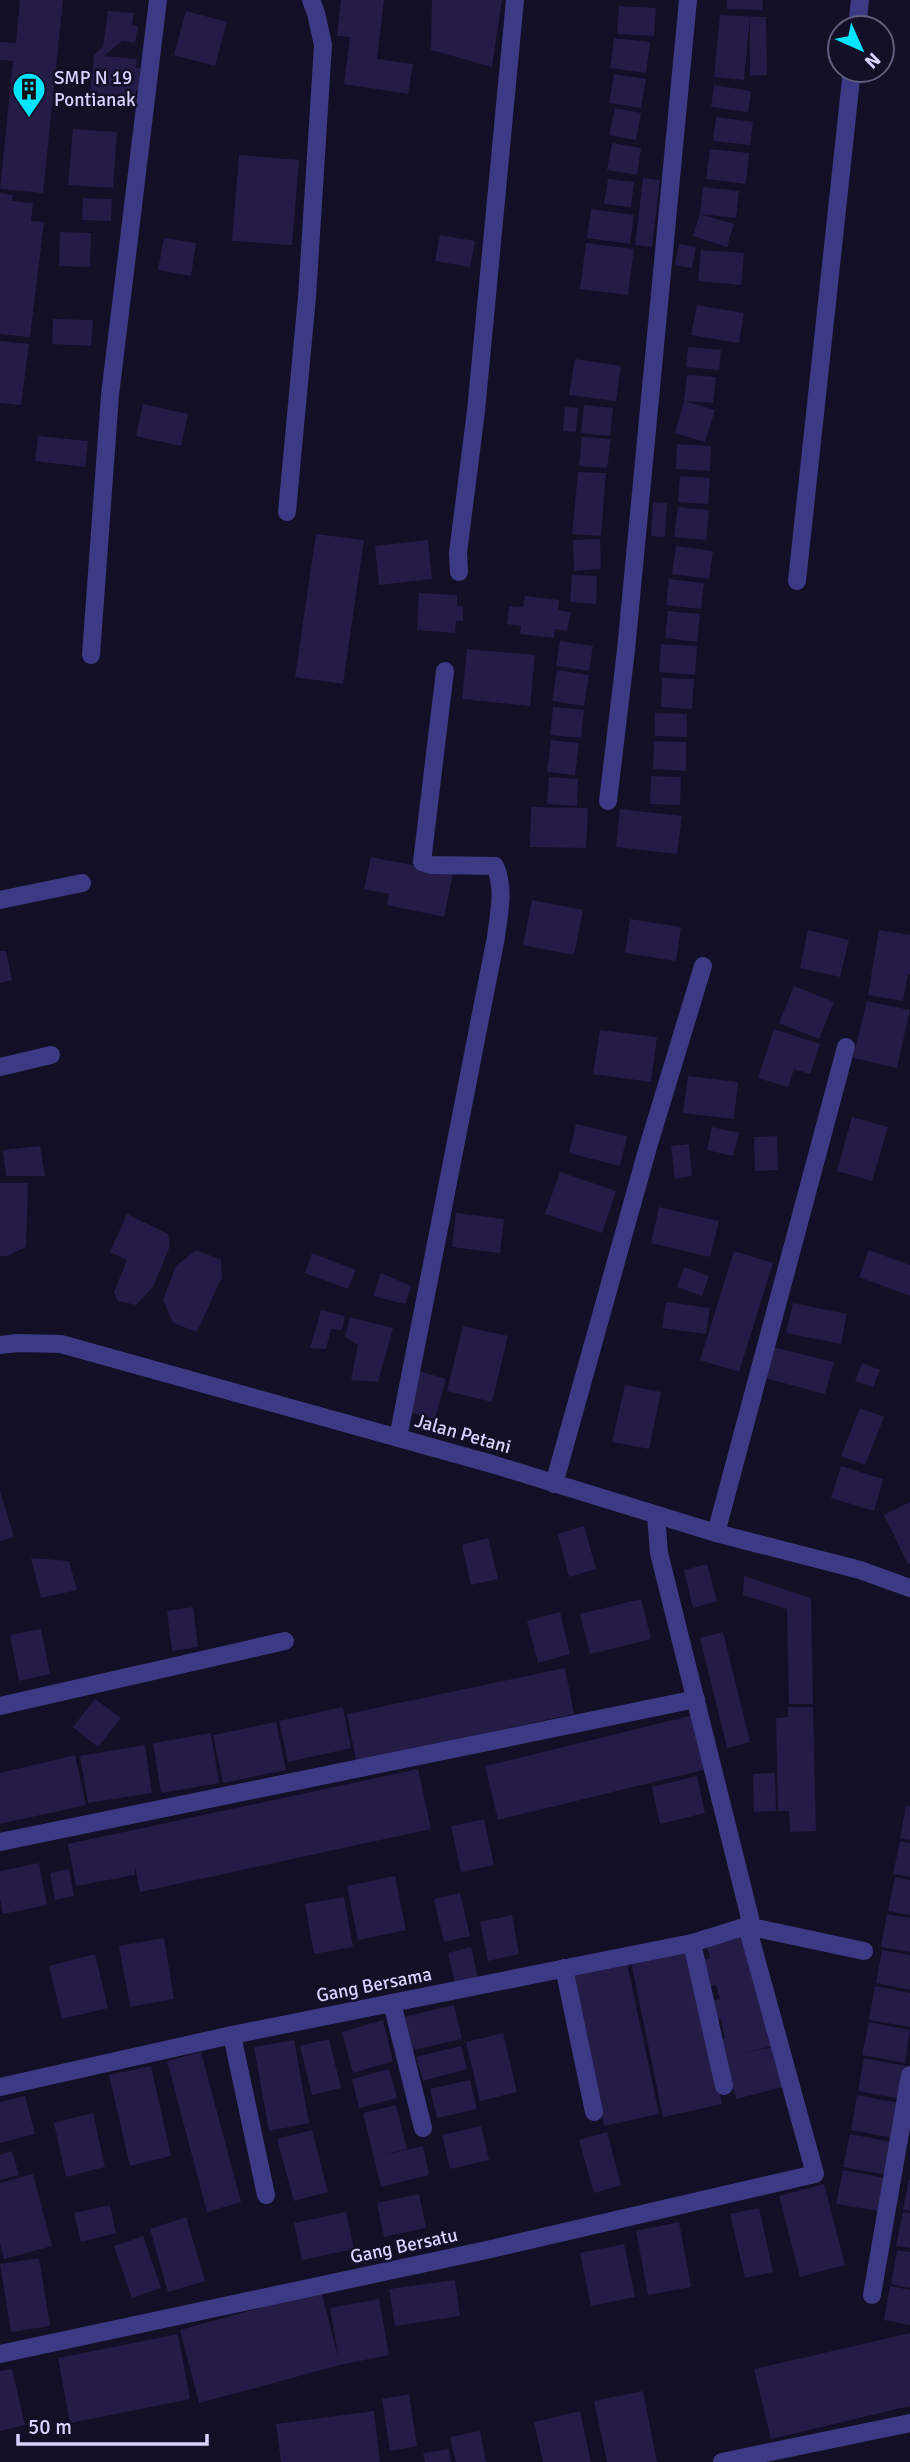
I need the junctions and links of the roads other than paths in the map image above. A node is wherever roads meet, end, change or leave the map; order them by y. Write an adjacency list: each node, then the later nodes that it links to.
1 (158, 0): 9 (street)
2 (311, 0): 6 (street)
3 (515, 0): 7 (street)
4 (688, 0): 11 (street)
5 (850, 84): 8 (street)
6 (286, 512)
7 (459, 572)
8 (797, 581)
9 (91, 654)
10 (444, 671): 19 (street)
11 (608, 801)
12 (82, 883): 13 (street)
13 (0, 900)
14 (703, 966): 20 (street)
15 (846, 1047): 22 (street)
16 (51, 1055): 17 (street)
17 (0, 1067)
18 (0, 1345): 19 (street, Jalan Petani)
19 (398, 1437): 20 (street, Jalan Petani)
20 (554, 1483): 21 (street, Jalan Petani)
21 (656, 1515): 22 (street, Jalan Petani); 25 (street)
22 (716, 1533): 23 (street, Jalan Petani)
23 (910, 1588)
24 (285, 1641): 26 (street)
25 (696, 1699): 27 (street); 28 (street)
26 (0, 1706)
27 (0, 1842)
28 (748, 1922): 29 (street, Gang Bersama); 30 (street); 41 (street, Gang Bersatu)
29 (692, 1943): 31 (street, Gang Bersama); 35 (street)
30 (864, 1951)
31 (564, 1968): 32 (street, Gang Bersama); 37 (street)
32 (392, 2003): 33 (street, Gang Bersama); 38 (street)
33 (232, 2035): 36 (street, Gang Bersama); 39 (street)
34 (910, 2075): 40 (street)
35 (724, 2085)
36 (0, 2087)
37 (594, 2112)
38 (423, 2128)
39 (266, 2195)
40 (872, 2295)
41 (0, 2354)
42 (910, 2423): 43 (street)
43 (723, 2462)

